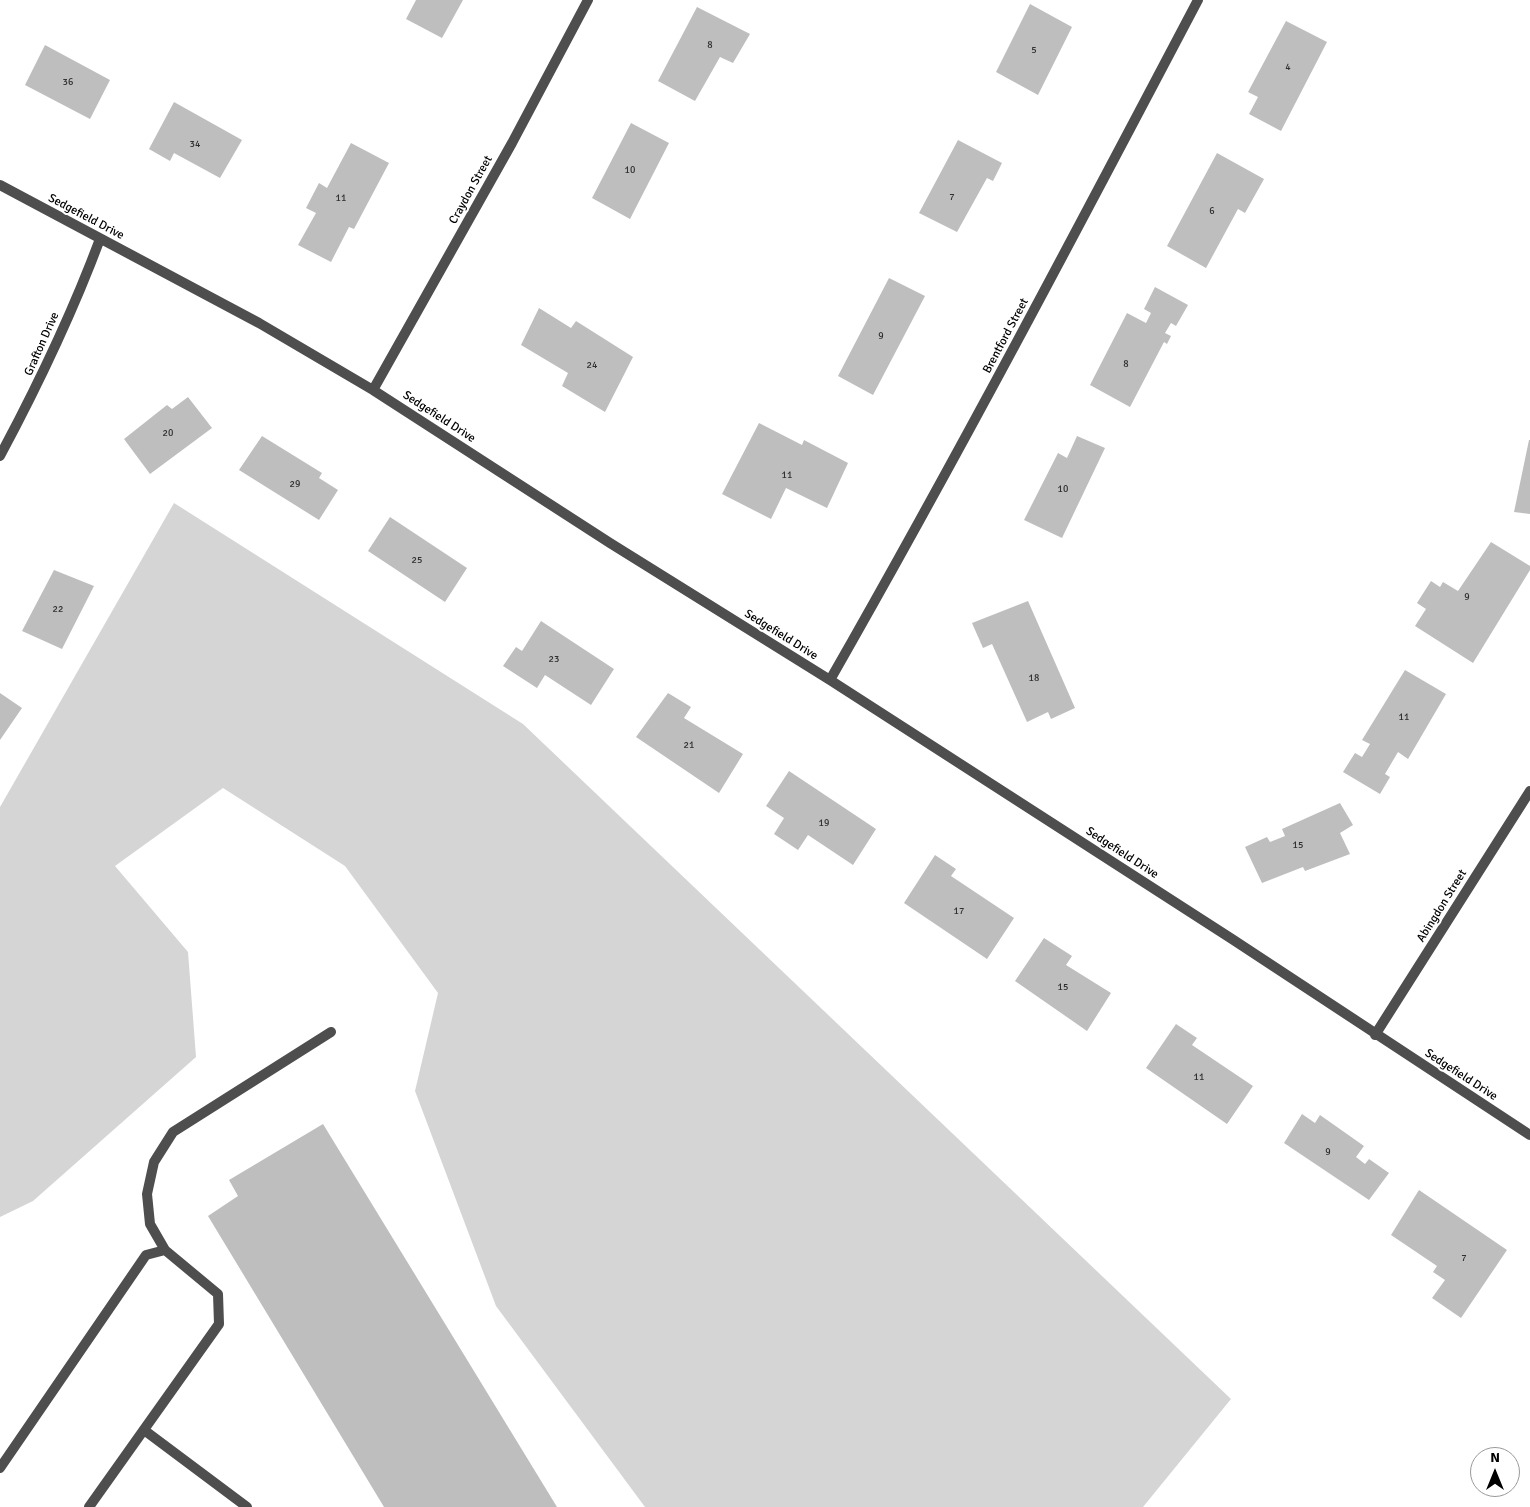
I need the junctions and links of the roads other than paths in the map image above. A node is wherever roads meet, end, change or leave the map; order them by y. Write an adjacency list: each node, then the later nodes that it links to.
1 (588, 0): 5 (street, Craydon Street)
2 (1198, 0): 7 (street, Brentford Street)
3 (0, 185): 4 (street, Sedgefield Drive)
4 (100, 239): 5 (street, Sedgefield Drive); 6 (street, Grafton Drive)
5 (373, 390): 7 (street, Sedgefield Drive)
6 (0, 456)
7 (830, 680): 10 (street, Sedgefield Drive)
8 (1530, 791): 10 (street, Abingdon Street)
9 (331, 1032): 12 (street)
10 (1376, 1034): 11 (street, Sedgefield Drive)
11 (1530, 1135)
12 (165, 1250): 13 (street); 14 (street)
13 (144, 1430): 15 (street); 16 (street)
14 (0, 1468)
15 (89, 1507)
16 (247, 1507)

